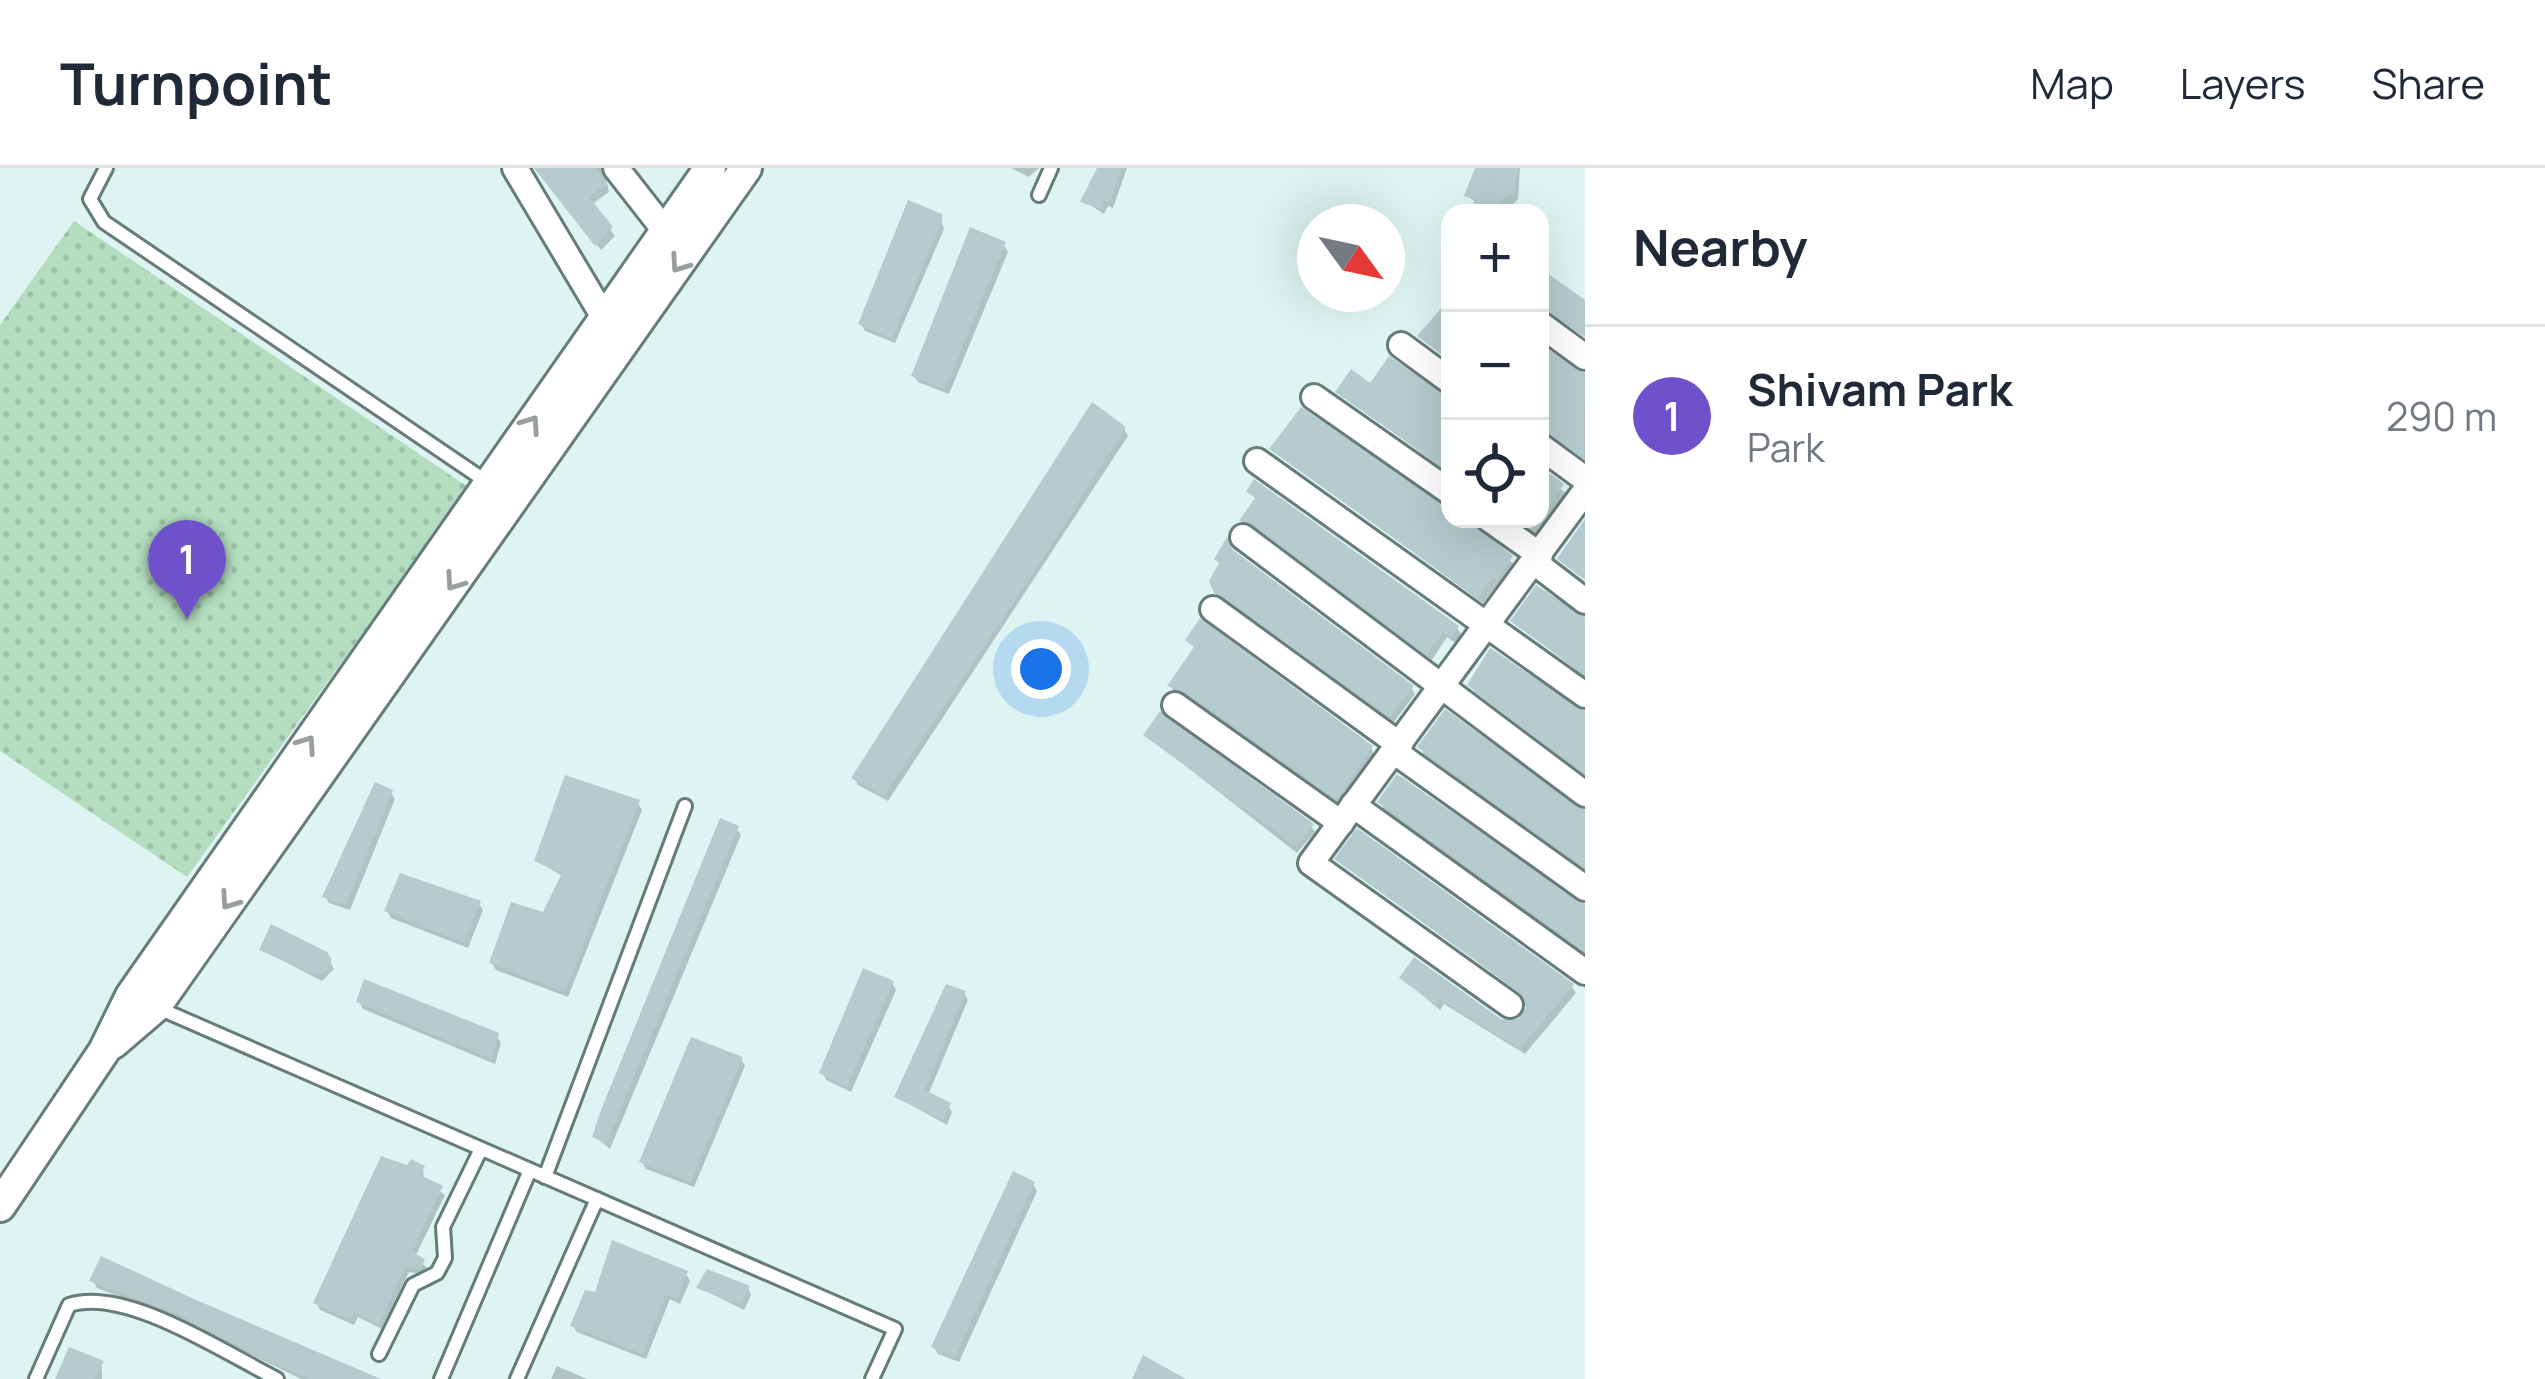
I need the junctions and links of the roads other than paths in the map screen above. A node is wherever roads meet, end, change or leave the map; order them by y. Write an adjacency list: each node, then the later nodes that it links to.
1 (106, 168): 17 (lane)
2 (515, 168): 9 (street)
3 (616, 168): 8 (street)
4 (710, 168): 8 (street)
5 (746, 168): 26 (street, one-way to 26)
6 (1051, 168): 7 (lane)
7 (1039, 195)
8 (666, 232): 9 (street)
9 (604, 319): 17 (street, one-way to 9)
10 (1549, 331): 12 (street)
11 (1400, 345): 13 (street)
12 (1585, 357)
13 (1441, 375)
14 (1314, 397): 18 (street)
15 (1549, 456): 19 (street)
16 (1257, 461): 25 (street)
17 (490, 483): 26 (street)
18 (1441, 486)
19 (1583, 494): 22 (street)
20 (1500, 528): 22 (street)
21 (1244, 537): 27 (street)
22 (1537, 559): 23 (street); 25 (street)
23 (1585, 601)
24 (1213, 609): 30 (street)
25 (1488, 627): 27 (street); 28 (street)
26 (387, 654): 37 (street, one-way to 37); 38 (street, one-way to 26)
27 (1444, 686): 30 (street); 31 (street)
28 (1585, 695)
29 (1175, 705): 33 (street)
30 (1397, 749): 33 (street); 34 (street)
31 (1585, 794)
32 (685, 806): 41 (lane)
33 (1347, 814): 35 (street); 36 (street)
34 (1585, 888)
35 (1585, 972)
36 (1510, 1005)
37 (155, 1006): 38 (street); 39 (lane)
38 (104, 1051): 43 (street)
39 (481, 1149): 40 (lane); 44 (lane)
40 (530, 1170): 41 (lane); 47 (lane)
41 (545, 1177): 42 (lane)
42 (597, 1199): 48 (lane); 49 (lane)
43 (0, 1206)
44 (380, 1354)
45 (36, 1379): 46 (lane)
46 (277, 1379)
47 (441, 1379)
48 (517, 1379)
49 (872, 1379)

